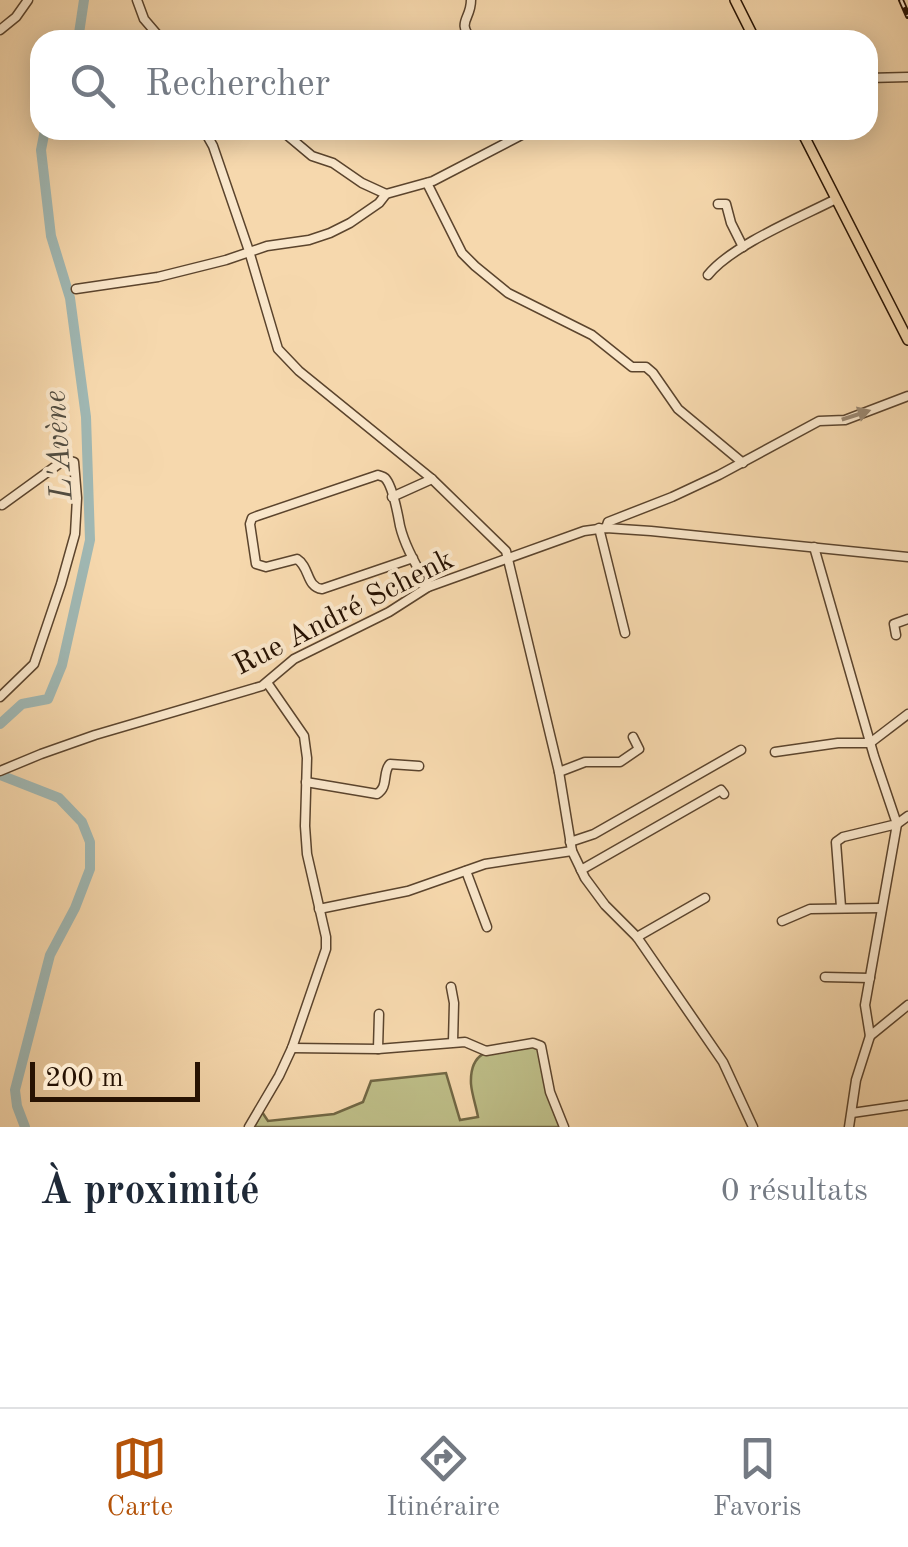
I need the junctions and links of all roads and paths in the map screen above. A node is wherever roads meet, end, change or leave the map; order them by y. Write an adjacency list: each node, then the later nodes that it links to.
1 (28, 0): 5 (street)
2 (138, 0): 6 (street)
3 (471, 0): 7 (street)
4 (735, 0): 8 (main road)
5 (0, 30)
6 (153, 30)
7 (465, 30)
8 (751, 30)
9 (908, 77): 10 (street)
10 (878, 78)
11 (210, 140): 20 (street)
12 (293, 140): 16 (street)
13 (509, 140): 15 (street)
14 (807, 140): 17 (main road)
15 (427, 183): 16 (street); 25 (street)
16 (386, 194): 20 (street)
17 (836, 199): 19 (street); 23 (main road)
18 (718, 204): 19 (street)
19 (744, 247): 21 (street)
20 (249, 251): 22 (street); 26 (street)
21 (708, 275)
22 (76, 289)
23 (908, 340)
24 (908, 396): 25 (street, one-way to 24)
25 (743, 463): 29 (street)
26 (432, 479): 27 (street); 32 (street)
27 (392, 496): 31 (street); 31 (street)
28 (2, 505): 39 (street)
29 (603, 528): 30 (street, Rue André Schenk); 32 (street, Rue André Schenk); 36 (street)
30 (814, 546): 33 (street, Rue André Schenk); 42 (street)
31 (412, 558): 34 (street)
32 (510, 558): 34 (street, Rue André Schenk); 47 (street)
33 (908, 558)
34 (428, 587): 38 (street, Rue André Schenk)
35 (908, 619): 37 (street)
36 (624, 633)
37 (896, 636)
38 (268, 684): 45 (street, Rue André Schenk); 48 (street)
39 (0, 698)
40 (908, 714): 42 (street)
41 (634, 737): 47 (street)
42 (870, 743): 44 (street); 50 (street)
43 (741, 750): 51 (street)
44 (775, 752)
45 (2, 766)
46 (419, 766): 48 (street)
47 (559, 772): 51 (street)
48 (306, 782): 55 (street)
49 (724, 794): 52 (street)
50 (903, 821): 56 (street); 57 (street)
51 (571, 846): 52 (street); 53 (street)
52 (581, 870): 60 (street)
53 (466, 871): 55 (street); 59 (street)
54 (704, 898): 60 (street)
55 (319, 908): 68 (street)
56 (841, 908): 57 (street); 58 (street)
57 (881, 908): 62 (street)
58 (782, 921)
59 (487, 927)
60 (637, 937): 74 (street)
61 (825, 978): 62 (street)
62 (870, 978): 66 (street)
63 (451, 987): 67 (street)
64 (908, 1005): 66 (street)
65 (379, 1014): 69 (street)
66 (870, 1036): 71 (street)
67 (453, 1042): 69 (street); 73 (street)
68 (292, 1048): 69 (street); 72 (street)
69 (378, 1050)
70 (908, 1104): 71 (street)
71 (852, 1113): 75 (street)
72 (249, 1127)
73 (564, 1127)
74 (753, 1127)
75 (849, 1127)

